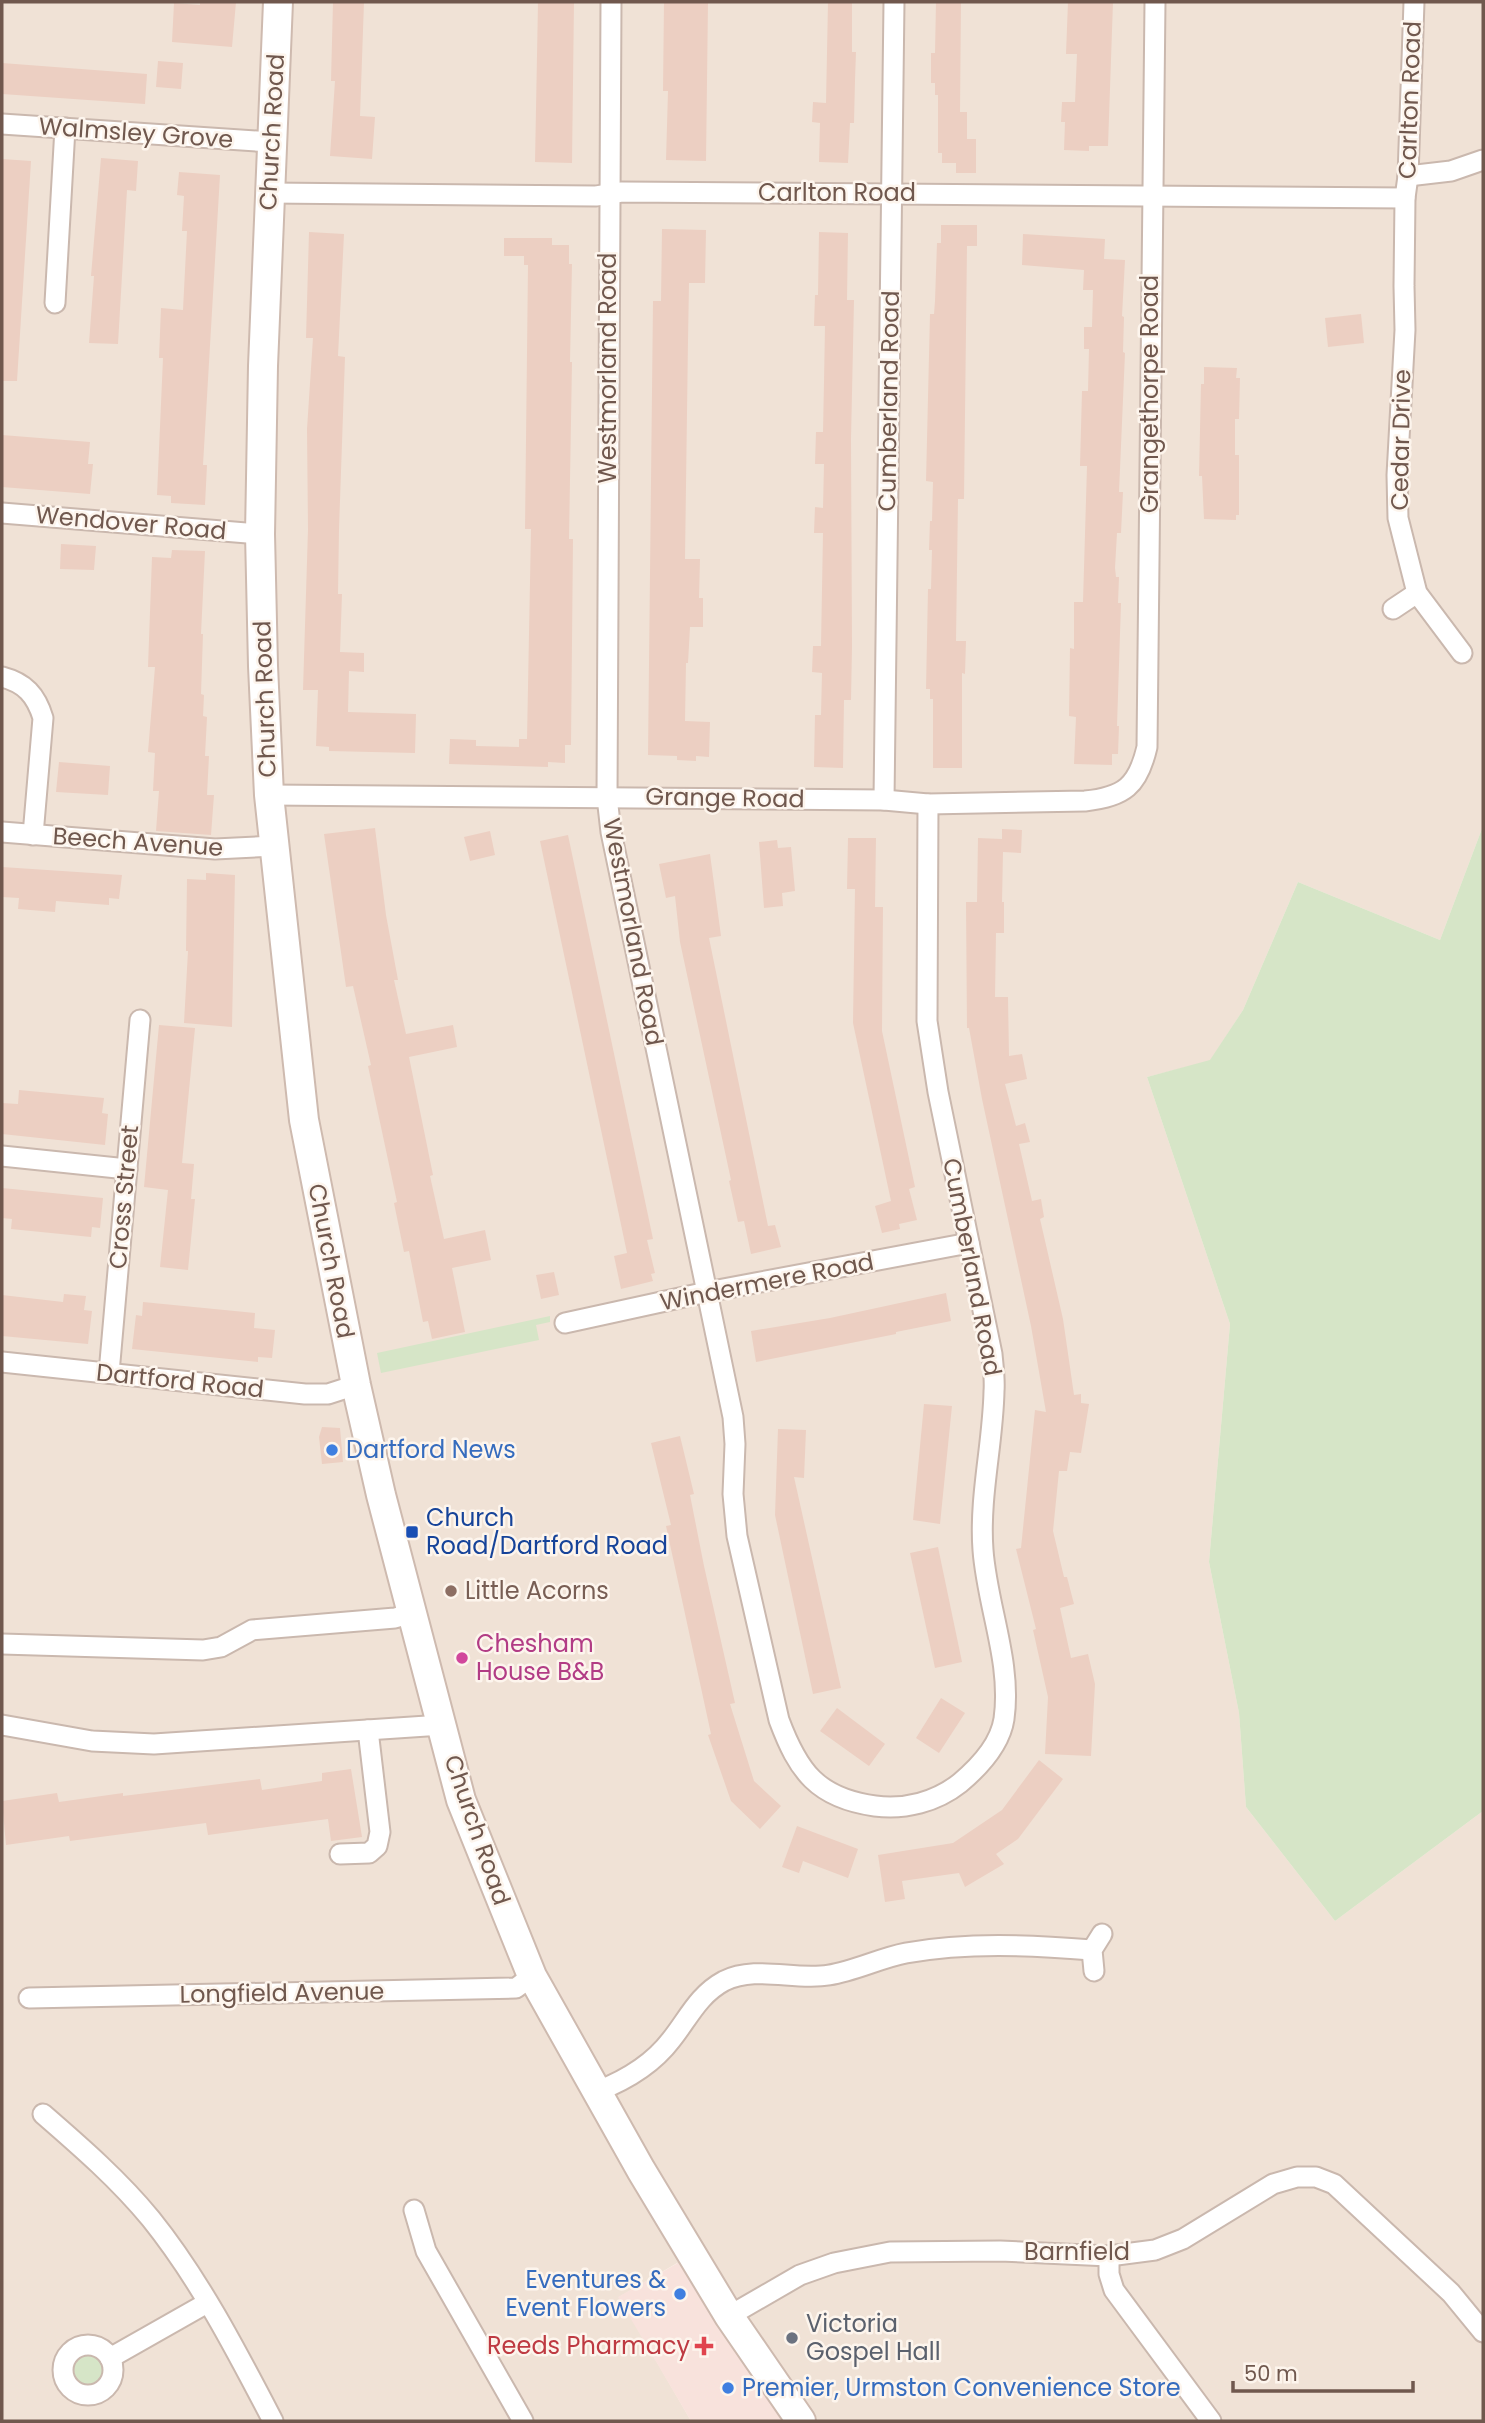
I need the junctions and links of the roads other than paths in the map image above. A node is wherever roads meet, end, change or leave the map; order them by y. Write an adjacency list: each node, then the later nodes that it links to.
1 (278, 2): 8 (main road, Church Road)
2 (611, 2): 13 (street, Westmorland Road)
3 (894, 2): 12 (street, Cumberland Road)
4 (1155, 2): 14 (street, Grangethorpe Road)
5 (1414, 2): 10 (street, Carlton Road)
6 (2, 124): 7 (street, Walmsley Grove)
7 (65, 128): 8 (street, Walmsley Grove); 17 (street)
8 (271, 142): 11 (main road, Church Road)
9 (1483, 160): 10 (street)
10 (1408, 176): 15 (street, Carlton Road)
11 (269, 193): 13 (street, Carlton Road); 19 (main road, Church Road)
12 (891, 193): 13 (street, Carlton Road); 14 (street, Carlton Road); 27 (street, Cumberland Road)
13 (609, 194): 26 (street, Westmorland Road)
14 (1151, 197): 15 (street, Carlton Road); 24 (street, Grangethorpe Road)
15 (1405, 198): 16 (street, Carlton Road)
16 (1404, 286): 20 (street, Cedar Drive)
17 (55, 303)
18 (2, 513): 19 (street, Wendover Road)
19 (260, 534): 25 (main road, Church Road)
20 (1417, 593): 21 (street); 22 (street, Cedar Drive)
21 (1393, 609)
22 (1461, 653)
23 (2, 677): 30 (street)
24 (1133, 783): 28 (street, Grange Road)
25 (270, 795): 26 (street, Grange Road); 31 (main road, Church Road)
26 (607, 797): 27 (street, Grange Road); 36 (street, Westmorland Road)
27 (884, 800): 28 (street, Grange Road)
28 (928, 804): 35 (street, Cumberland Road)
29 (2, 832): 30 (street, Beech Avenue)
30 (33, 835): 31 (street, Beech Avenue)
31 (274, 846): 40 (main road, Church Road)
32 (139, 1020): 34 (street, Cross Street)
33 (2, 1156): 34 (street)
34 (127, 1169): 39 (street, Cross Street)
35 (970, 1243): 36 (street, Windermere Road); 46 (street, Cumberland Road)
36 (707, 1292): 37 (street, Windermere Road); 46 (street, Westmorland Road)
37 (565, 1323)
38 (2, 1362): 39 (street, Dartford Road)
39 (109, 1373): 40 (street, Dartford Road)
40 (356, 1385): 41 (main road, Church Road)
41 (412, 1613): 42 (street); 44 (main road, Church Road)
42 (2, 1644)
43 (2, 1724): 45 (street)
44 (442, 1725): 45 (street); 51 (main road, Church Road)
45 (368, 1730): 47 (street)
46 (867, 1805)
47 (340, 1854)
48 (1102, 1934): 49 (street)
49 (1092, 1951): 50 (street); 53 (street)
50 (1094, 1971)
51 (532, 1976): 52 (street, Longfield Avenue); 53 (main road, Church Road)
52 (29, 1998)
53 (598, 2091): 58 (main road, Church Road)
54 (43, 2114): 57 (street)
55 (415, 2210): 62 (street)
56 (1109, 2256): 58 (street, Barnfield); 59 (street, Barnfield); 64 (street)
57 (207, 2303): 60 (street); 61 (street)
58 (729, 2316): 63 (main road, Church Road)
59 (1483, 2332)
60 (110, 2358)
61 (274, 2421)
62 (523, 2421)
63 (801, 2421)
64 (1211, 2421)

